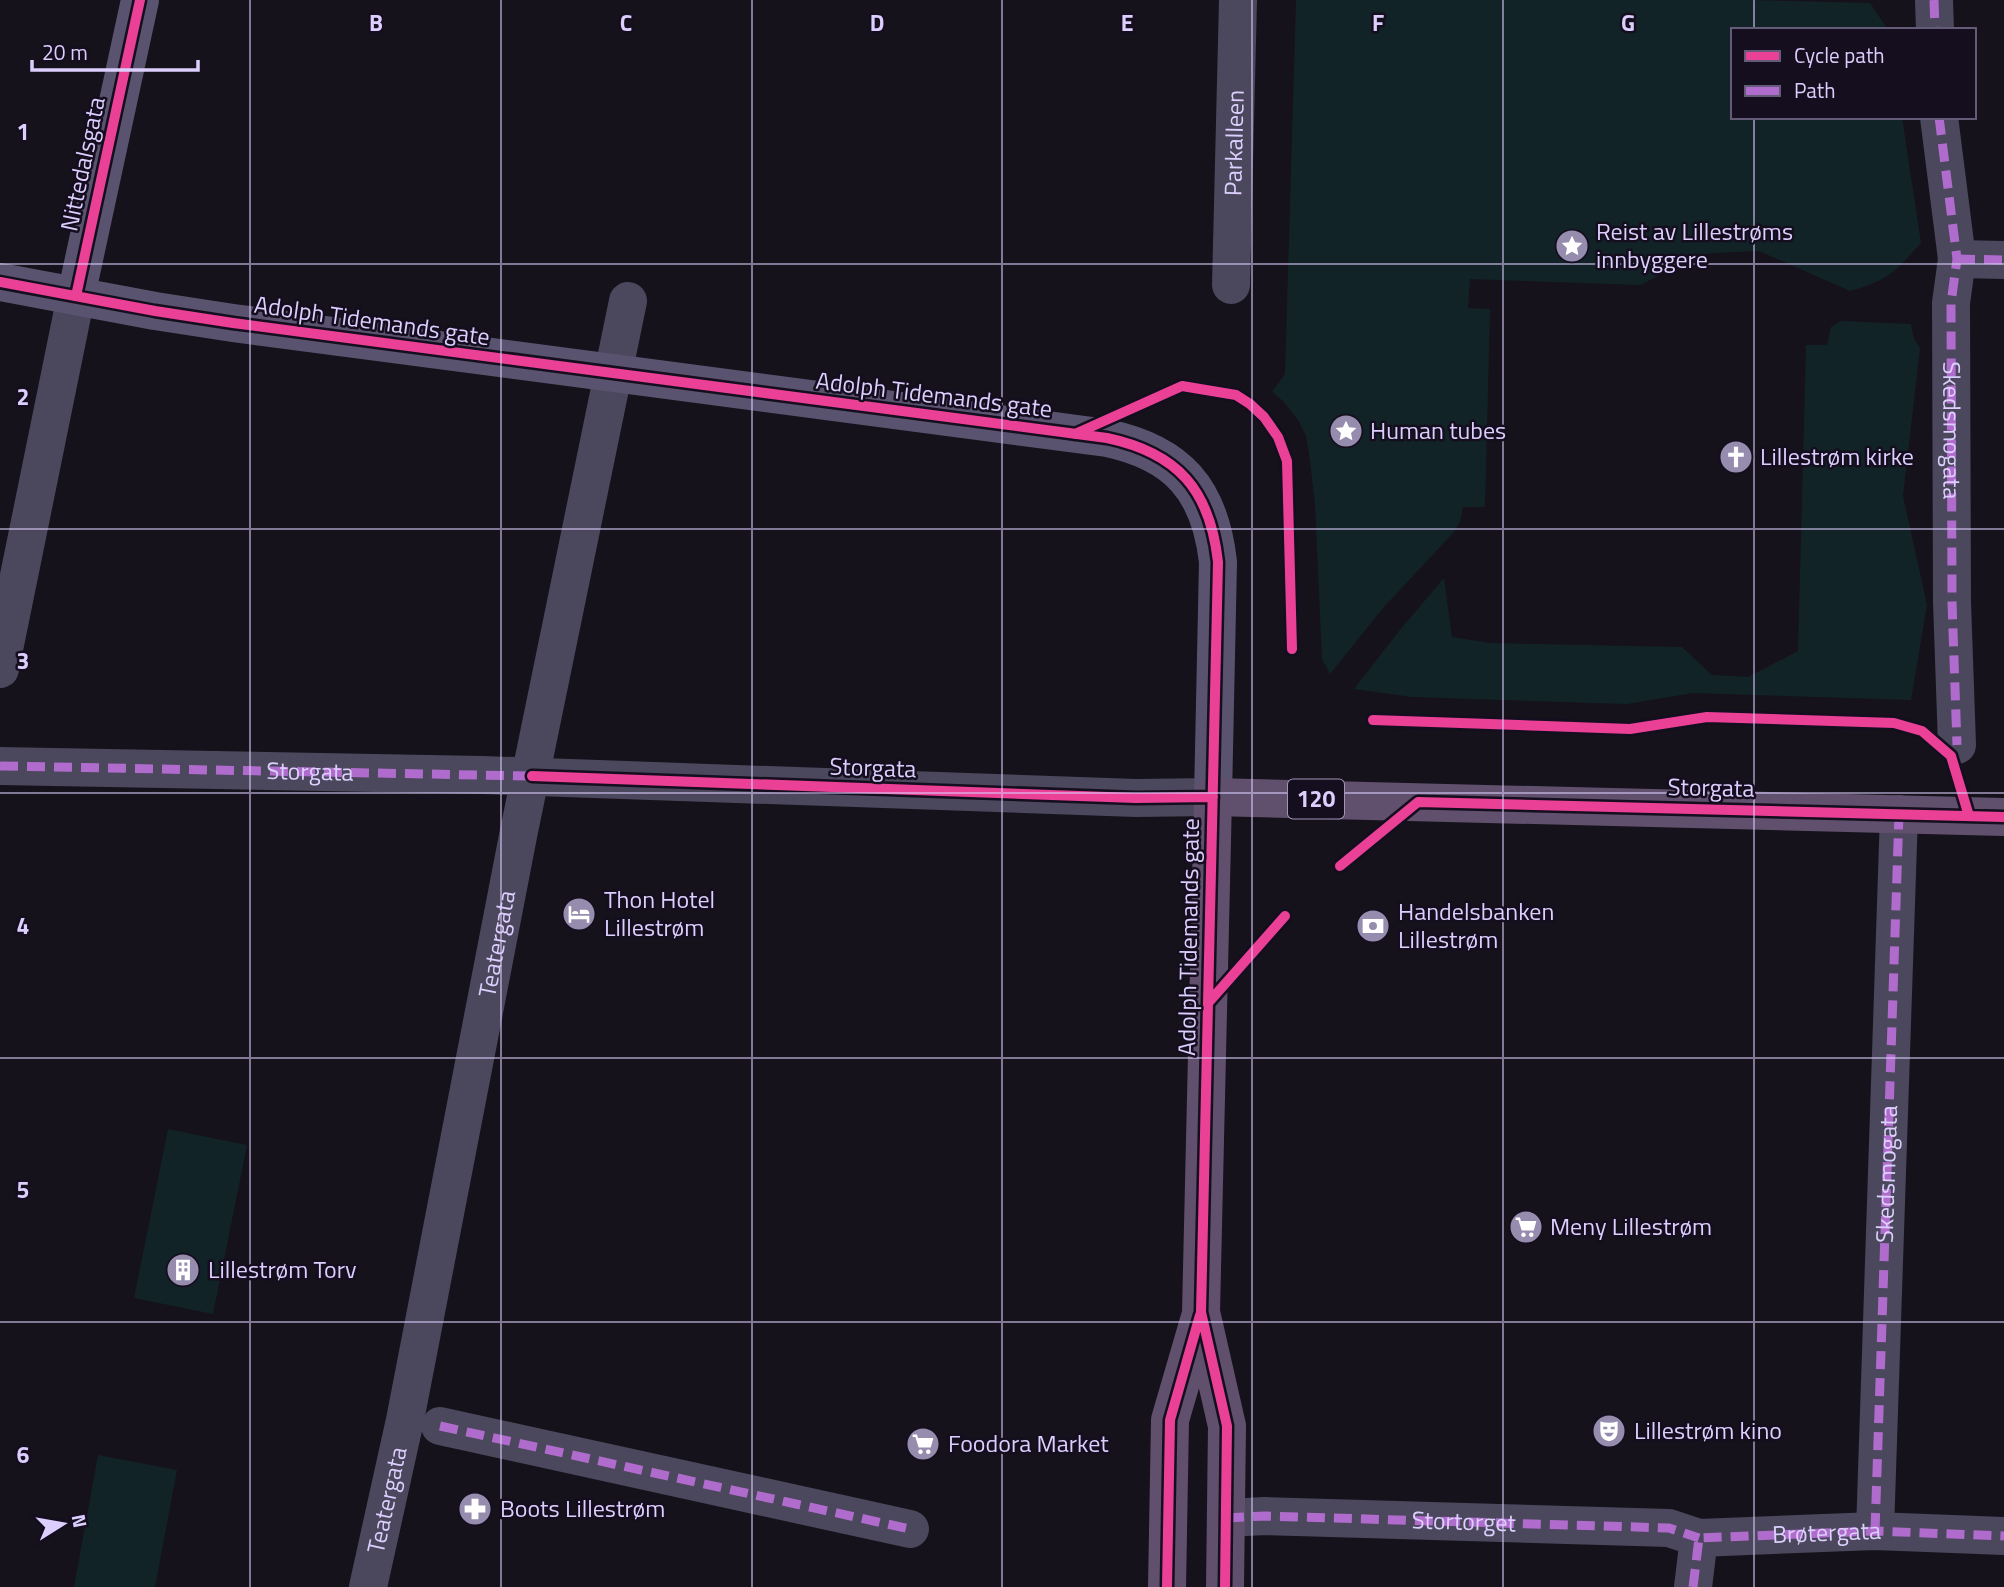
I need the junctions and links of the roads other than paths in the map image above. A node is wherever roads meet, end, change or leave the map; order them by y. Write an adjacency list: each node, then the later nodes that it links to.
1 (140, 0): 10 (main road, Nittedalsgata)
2 (1238, 0): 9 (street, Parkalleen)
3 (1934, 0): 4 (street)
4 (1935, 28)
5 (1938, 119): 6 (street, Skedsmogata)
6 (1957, 259): 7 (street); 14 (street, Skedsmogata)
7 (2004, 260)
8 (0, 282): 10 (main road, Adolph Tidemands gate)
9 (1231, 285)
10 (76, 296): 12 (main road, Adolph Tidemands gate); 13 (street, Nittedalsgata)
11 (628, 301): 12 (street, Teatergata)
12 (614, 374): 16 (street, Teatergata); 17 (main road, Adolph Tidemands gate)
13 (0, 669)
14 (1957, 745)
15 (0, 766): 16 (street, Storgata)
16 (532, 776): 17 (street, Storgata); 27 (street, Teatergata)
17 (1213, 797): 18 (main road, Storgata / 120); 20 (main road, Adolph Tidemands gate)
18 (1899, 814): 19 (main road, Storgata / 120); 24 (street, Skedsmogata)
19 (2004, 817)
20 (1201, 1312): 22 (main road, Adolph Tidemands gate); 28 (main road, Adolph Tidemands gate)
21 (440, 1426): 23 (street)
22 (1226, 1518): 26 (street, Stortorget); 29 (main road, Adolph Tidemands gate)
23 (910, 1529)
24 (1875, 1531): 25 (street, Brøtergata); 26 (street, Brøtergata)
25 (2004, 1536)
26 (1699, 1538): 30 (street)
27 (368, 1587)
28 (1167, 1587)
29 (1225, 1587)
30 (1693, 1587)

